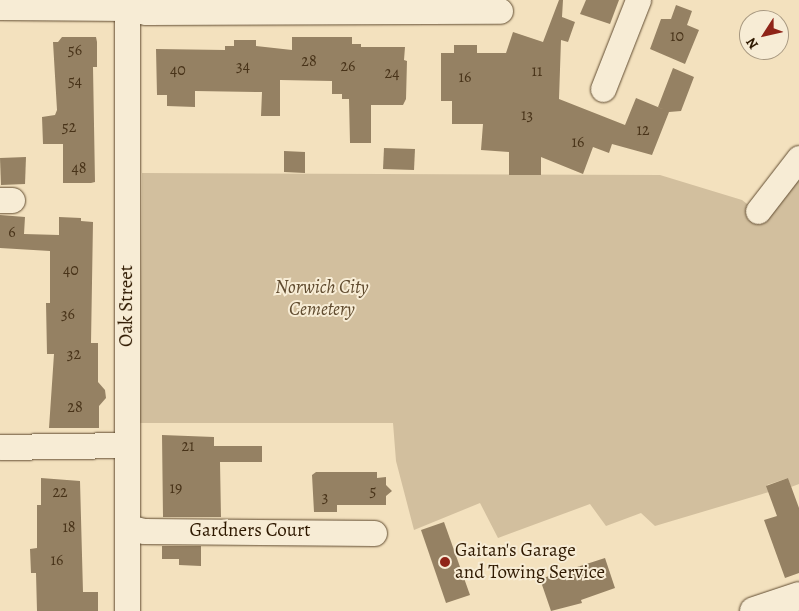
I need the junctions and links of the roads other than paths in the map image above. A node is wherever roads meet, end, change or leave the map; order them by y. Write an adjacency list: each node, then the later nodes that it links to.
1 (638, 0): 6 (street)
2 (127, 4): 3 (street); 4 (street); 9 (street, Oak Street)
3 (408, 5): 5 (street)
4 (0, 7)
5 (500, 11)
6 (603, 89)
7 (799, 158): 8 (street)
8 (758, 211)
9 (127, 445): 10 (street); 11 (street, Oak Street)
10 (0, 447)
11 (126, 527): 12 (street, Gardners Court); 14 (street, Oak Street)
12 (374, 533)
13 (799, 596): 15 (street)
14 (127, 611)
15 (754, 611)

